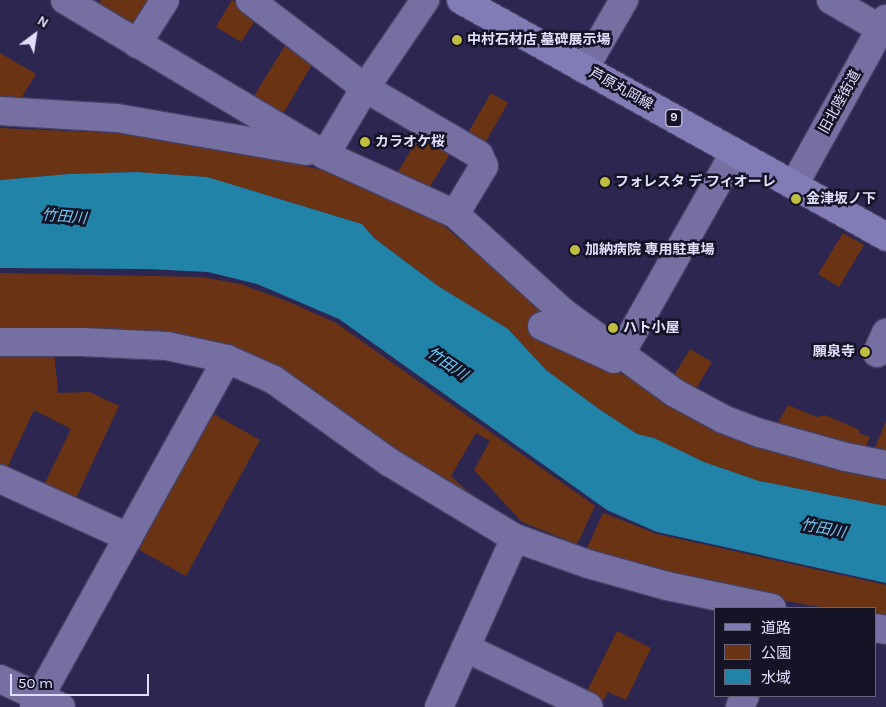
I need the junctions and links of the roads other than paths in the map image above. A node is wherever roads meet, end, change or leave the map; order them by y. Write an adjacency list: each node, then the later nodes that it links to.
1 (65, 0): 9 (street)
2 (165, 0): 9 (street)
3 (250, 0): 11 (street)
4 (425, 0): 11 (street)
5 (462, 0): 10 (main road, 芦原丸岡線 / 9)
6 (624, 0): 10 (street)
7 (831, 0): 8 (street)
8 (883, 24): 15 (street, 旧北陸街道)
9 (137, 44): 14 (street)
10 (584, 69): 13 (main road, 芦原丸岡線 / 9)
11 (365, 88): 14 (street); 16 (street)
12 (0, 112): 14 (street)
13 (735, 152): 15 (main road, 芦原丸岡線 / 9); 20 (street)
14 (325, 154): 16 (street)
15 (794, 185): 17 (main road, 芦原丸岡線 / 9)
16 (455, 214): 20 (street)
17 (886, 237)
18 (542, 326): 20 (street)
19 (0, 342): 21 (street)
20 (620, 355): 22 (street)
21 (227, 359): 24 (street); 25 (street)
22 (886, 465)
23 (0, 479): 24 (street)
24 (128, 537): 29 (street)
25 (516, 538): 26 (street); 27 (street)
26 (767, 607)
27 (466, 648): 30 (street); 31 (street)
28 (0, 679): 29 (street)
29 (45, 704)
30 (440, 707)
31 (589, 707)

